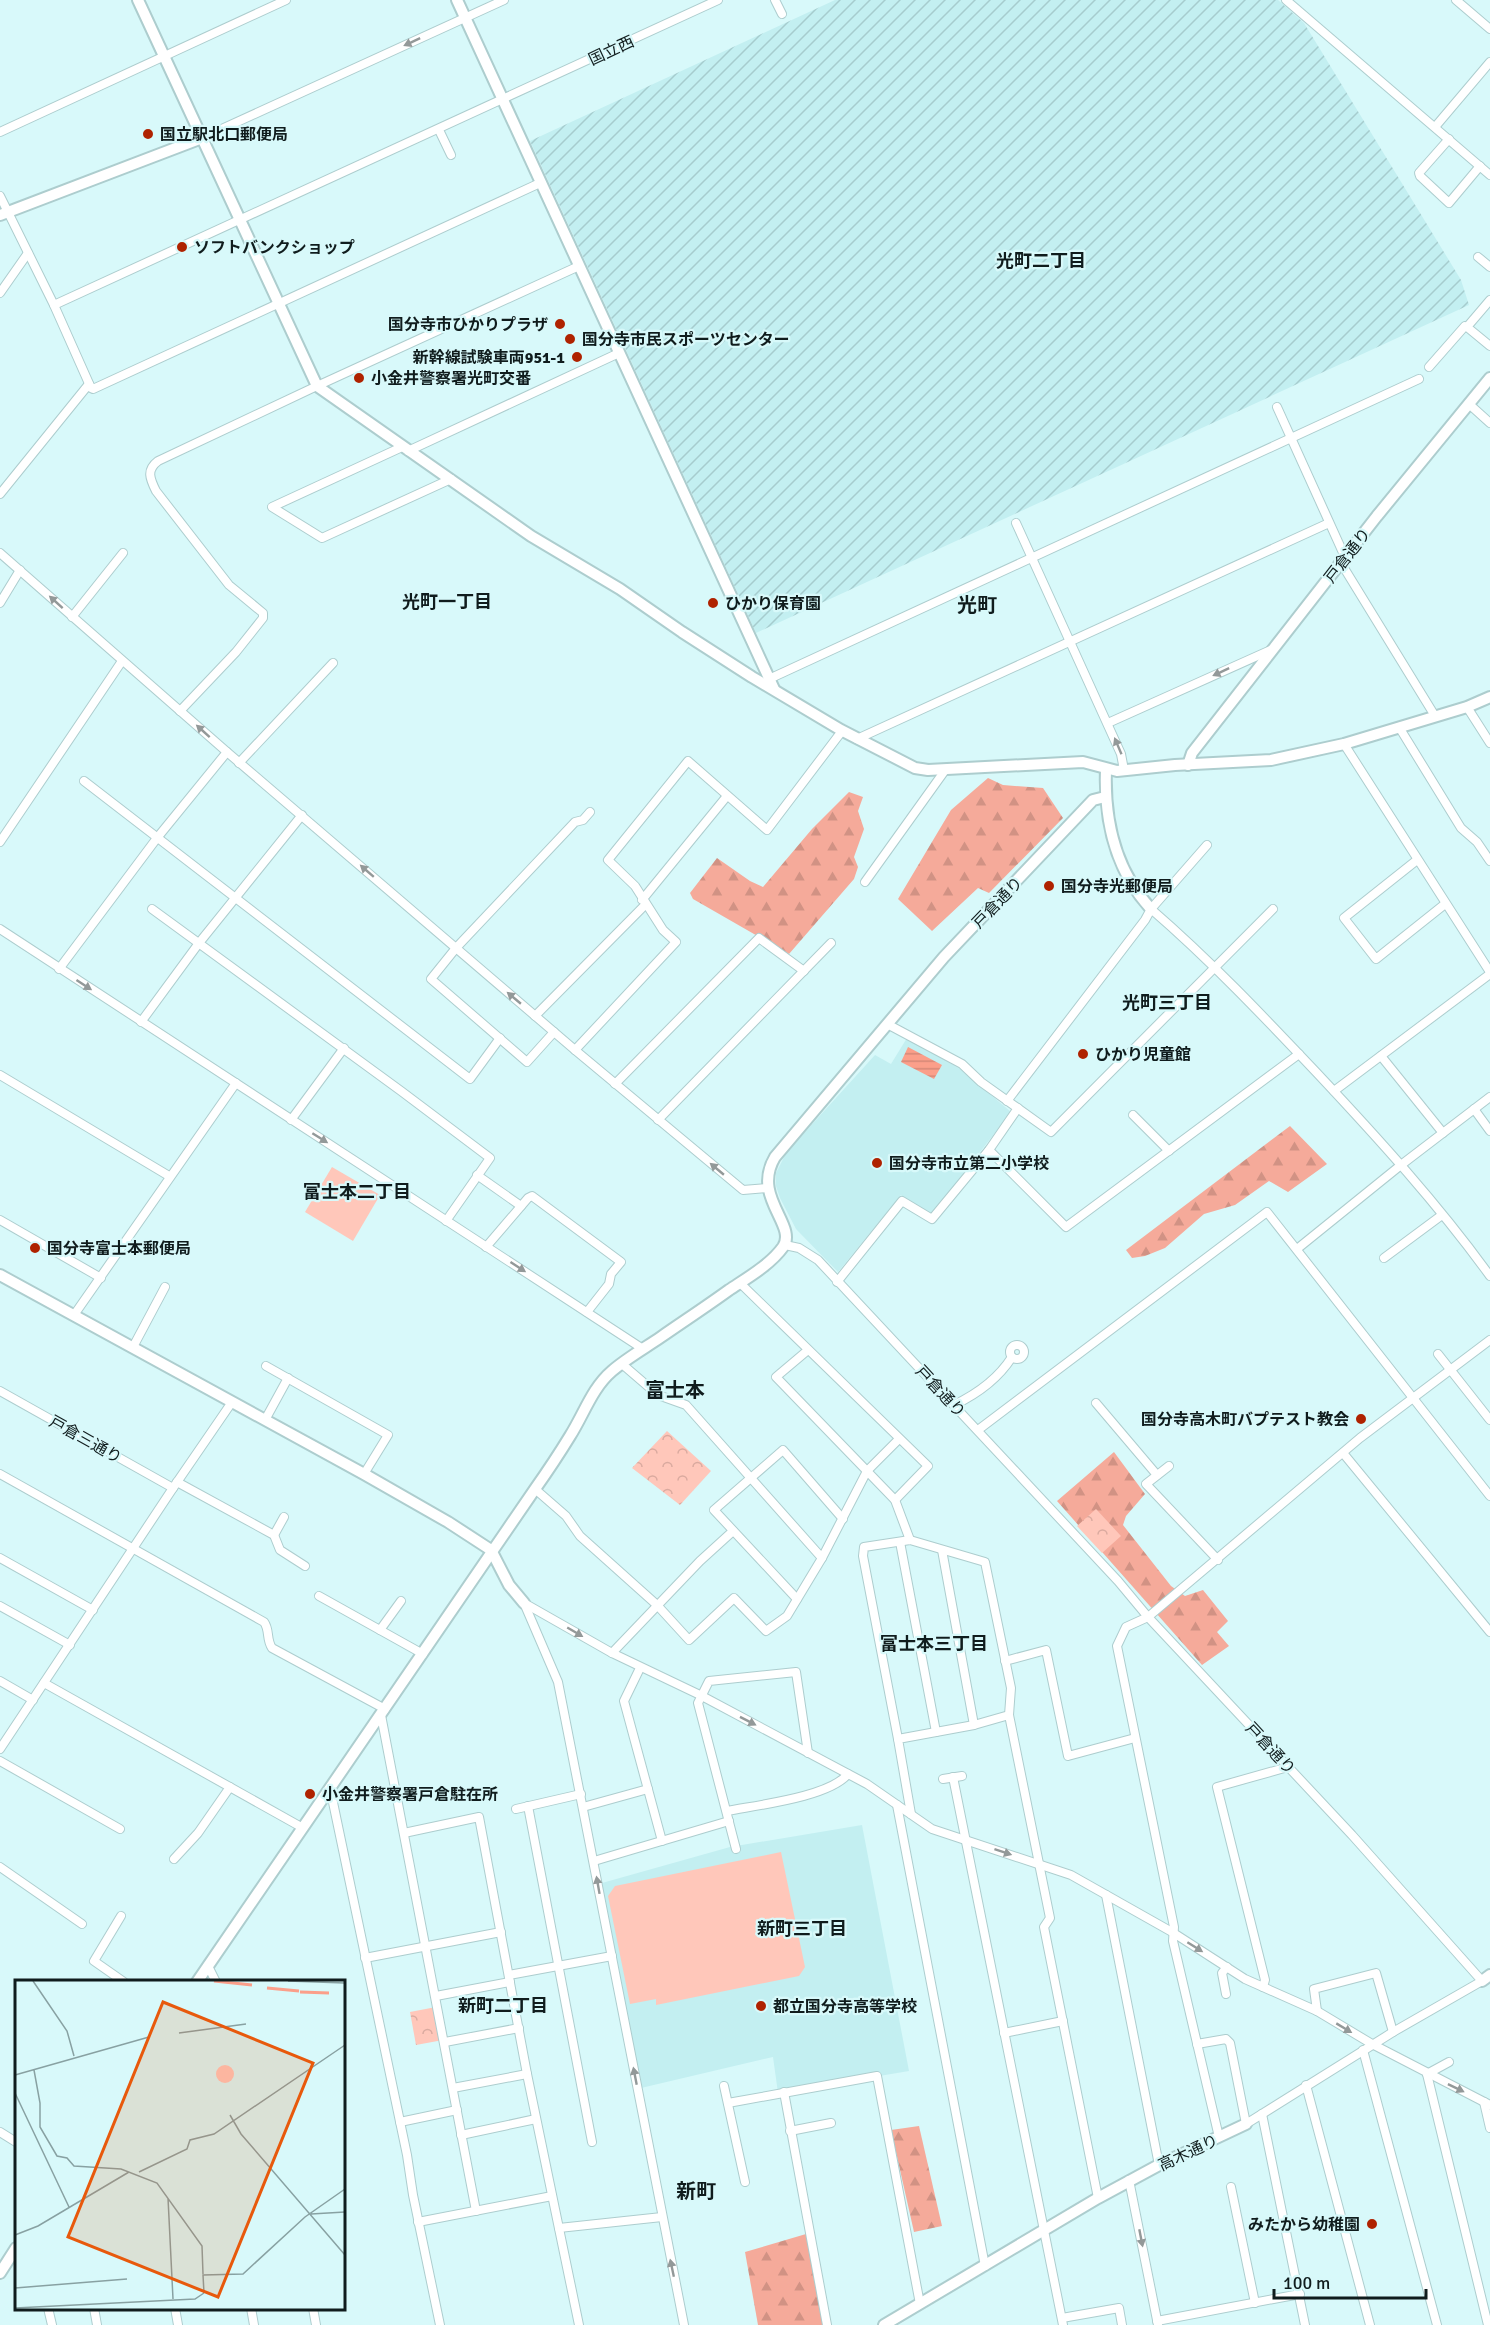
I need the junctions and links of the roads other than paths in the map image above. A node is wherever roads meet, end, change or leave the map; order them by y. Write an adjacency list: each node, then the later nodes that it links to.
1 (138, 0): 12 (street)
2 (286, 0): 12 (street)
3 (457, 0): 10 (street)
4 (504, 0): 10 (street)
5 (718, 0): 14 (street, 国立西)
6 (775, 0): 9 (street)
7 (1286, 0): 15 (street)
8 (1456, 0): 11 (street)
9 (782, 14)
10 (465, 18): 14 (street); 18 (street, one-way to 18)
11 (1490, 29)
12 (164, 56): 17 (street); 18 (street)
13 (1490, 62): 15 (street)
14 (503, 100): 16 (street, 国立西); 23 (street)
15 (1435, 127): 19 (street)
16 (439, 130): 20 (street); 26 (street, 国立西)
17 (0, 132)
18 (201, 138): 25 (street); 26 (street)
19 (1449, 139): 21 (street); 21 (street)
20 (451, 155)
21 (1480, 166): 22 (street)
22 (1490, 175)
23 (540, 183): 29 (street); 33 (street)
24 (0, 196): 25 (street)
25 (4, 214): 27 (street)
26 (240, 220): 33 (street); 34 (street, 国立西)
27 (28, 253): 31 (street); 34 (street)
28 (1478, 257): 30 (street)
29 (579, 267): 37 (street); 42 (street)
30 (1490, 267)
31 (0, 293)
32 (1490, 300): 35 (street)
33 (278, 304): 41 (street); 42 (street)
34 (54, 305): 41 (street)
35 (1467, 327): 36 (street); 38 (street)
36 (1490, 346)
37 (619, 353): 47 (street); 63 (street)
38 (1429, 367)
39 (1490, 378): 43 (street, 戸倉通り)
40 (1419, 380): 46 (street)
41 (89, 384): 49 (street)
42 (317, 386): 47 (street); 67 (street)
43 (1469, 404): 45 (street); 55 (street, 戸倉通り)
44 (1277, 406): 46 (street)
45 (1490, 423)
46 (1291, 438): 51 (street); 54 (street)
47 (405, 449): 48 (street); 48 (street)
48 (451, 479): 64 (street)
49 (0, 494)
50 (1016, 523): 54 (street)
51 (1329, 523): 55 (street); 59 (street)
52 (0, 553): 56 (street)
53 (123, 553): 58 (street)
54 (1032, 558): 59 (street); 63 (street)
55 (1343, 560): 60 (street, 戸倉通り); 68 (street)
56 (20, 570): 57 (street); 58 (street, one-way to 56)
57 (0, 603)
58 (72, 617): 61 (street)
59 (1071, 642): 69 (street); 72 (street)
60 (1274, 648): 69 (street, one-way to 69); 77 (street, 戸倉通り)
61 (122, 661): 67 (street); 87 (street)
62 (333, 663): 76 (street)
63 (768, 679): 64 (street)
64 (774, 690): 71 (street)
65 (1490, 697): 66 (street)
66 (1467, 707): 68 (street); 73 (street)
67 (180, 711): 75 (street, one-way to 67)
68 (1436, 716): 70 (street)
69 (1108, 723): 80 (street, one-way to 69)
70 (1399, 727): 74 (street); 90 (street)
71 (842, 731): 72 (street); 82 (street)
72 (857, 739): 78 (street)
73 (1490, 743)
74 (1344, 744): 77 (street); 89 (street)
75 (227, 752): 76 (street); 86 (street)
76 (239, 763): 85 (street)
77 (1188, 765): 80 (street)
78 (946, 769): 79 (street); 91 (street)
79 (1106, 769): 80 (street); 83 (street)
80 (1124, 770)
81 (84, 781): 86 (street)
82 (727, 796): 93 (street); 93 (street)
83 (1105, 797): 96 (street); 108 (street, 戸倉通り)
84 (590, 812): 101 (street)
85 (302, 816): 92 (street); 101 (street, one-way to 85)
86 (157, 838): 92 (street); 103 (street)
87 (0, 842)
88 (1207, 845): 96 (street)
89 (1417, 860): 94 (street); 94 (street)
90 (1490, 861)
91 (865, 882)
92 (235, 899): 99 (street); 110 (street)
93 (644, 903): 106 (street); 112 (street)
94 (1445, 904): 105 (street)
95 (152, 909): 99 (street)
96 (1151, 909): 102 (street); 120 (street)
97 (1273, 909): 102 (street)
98 (0, 929): 103 (street)
99 (199, 943): 107 (street); 111 (street)
100 (831, 943): 104 (street)
101 (456, 948): 106 (street, one-way to 101); 110 (street)
102 (1216, 968): 113 (street); 121 (street)
103 (59, 969): 107 (street, one-way to 107)
104 (804, 971): 117 (street); 125 (street)
105 (1490, 973): 114 (street)
106 (535, 1016): 109 (street)
107 (141, 1022): 116 (street)
108 (889, 1025): 120 (street); 133 (street, 戸倉通り)
109 (554, 1032): 110 (street); 112 (street)
110 (500, 1038)
111 (344, 1048): 124 (street); 131 (street)
112 (575, 1050): 117 (street)
113 (1299, 1054): 118 (street); 129 (street)
114 (1381, 1056): 118 (street); 127 (street)
115 (0, 1075): 132 (street)
116 (236, 1083): 124 (street); 132 (street)
117 (615, 1084): 125 (street)
118 (1334, 1091): 130 (street)
119 (1490, 1097): 122 (street)
120 (1007, 1101): 121 (street)
121 (1018, 1108): 128 (street)
122 (1474, 1109): 126 (street); 127 (street)
123 (1132, 1115): 129 (street)
124 (291, 1119): 137 (street, one-way to 137)
125 (658, 1120): 133 (street, one-way to 125)
126 (1490, 1131)
127 (1443, 1133): 130 (street)
128 (989, 1150): 129 (street); 145 (street)
129 (1169, 1151)
130 (1401, 1165): 135 (street); 140 (street)
131 (477, 1175): 134 (street); 137 (street)
132 (169, 1176): 144 (street)
133 (767, 1188): 138 (street)
134 (521, 1206): 139 (street); 148 (street)
135 (1442, 1215): 141 (street); 143 (street)
136 (0, 1220): 144 (street)
137 (446, 1221): 139 (street)
138 (785, 1245): 145 (street, 戸倉通り); 146 (street)
139 (486, 1246): 148 (street, one-way to 148)
140 (1297, 1249): 161 (street); 167 (street)
141 (1384, 1258)
142 (0, 1275): 149 (street)
143 (1490, 1276)
144 (101, 1278): 149 (street)
145 (837, 1282): 164 (street, 戸倉通り)
146 (740, 1283): 152 (street); 153 (street)
147 (165, 1287): 151 (street)
148 (587, 1312): 152 (street)
149 (74, 1315): 151 (street)
150 (1490, 1340): 158 (street)
151 (133, 1347): 162 (street)
152 (643, 1349): 156 (street)
153 (808, 1350): 168 (street); 171 (street)
154 (1438, 1354): 158 (street)
155 (1012, 1357): 164 (street)
156 (622, 1364): 175 (street); 177 (street)
157 (266, 1366): 159 (street)
158 (1450, 1369): 161 (street); 166 (street)
159 (288, 1378): 165 (street); 173 (street)
160 (0, 1391): 176 (street, 戸倉三通り)
161 (1413, 1396): 169 (street); 178 (street)
162 (232, 1402): 165 (street); 176 (street)
163 (1096, 1403): 174 (street)
164 (954, 1405): 167 (street, 戸倉通り)
165 (265, 1420): 173 (street)
166 (1490, 1420)
167 (978, 1430): 200 (street, 戸倉通り)
168 (899, 1438): 171 (street); 179 (street)
169 (1343, 1453): 191 (street); 202 (street)
170 (1169, 1466): 174 (street)
171 (867, 1471): 179 (street); 181 (street)
172 (0, 1474): 186 (street)
173 (364, 1474): 187 (street)
174 (1158, 1475): 191 (street)
175 (751, 1478): 181 (street); 182 (street); 190 (street)
176 (175, 1485): 183 (street, 戸倉三通り); 186 (street)
177 (535, 1489): 187 (street); 197 (street)
178 (1490, 1496)
179 (895, 1500): 184 (street)
180 (284, 1517): 183 (street)
181 (843, 1519): 190 (street)
182 (733, 1531): 194 (street); 197 (street)
183 (274, 1535): 192 (street)
184 (910, 1540): 185 (street); 188 (street)
185 (900, 1542): 215 (street); 217 (street)
186 (134, 1549): 199 (street); 212 (street)
187 (491, 1550): 196 (street); 205 (street)
188 (942, 1550): 206 (street); 214 (street)
189 (0, 1558): 199 (street)
190 (822, 1558): 194 (street)
191 (1218, 1560): 200 (street)
192 (305, 1566)
193 (319, 1596): 201 (street)
194 (796, 1599): 197 (street)
195 (400, 1601): 201 (street)
196 (524, 1603): 204 (street, one-way to 204); 227 (street)
197 (657, 1605): 204 (street)
198 (0, 1606): 203 (street)
199 (93, 1610): 203 (street)
200 (1148, 1617): 216 (street); 221 (street, 戸倉通り)
201 (380, 1630): 205 (street)
202 (1490, 1632)
203 (70, 1645): 209 (street)
204 (612, 1653): 207 (street)
205 (423, 1654): 212 (street)
206 (1005, 1661): 213 (street); 216 (street)
207 (640, 1668): 210 (street); 226 (street)
208 (0, 1681): 211 (street)
209 (44, 1683): 211 (street); 224 (street)
210 (700, 1695): 219 (street, one-way to 219); 219 (street); 232 (street)
211 (33, 1700): 218 (street)
212 (383, 1712): 225 (street); 237 (street)
213 (1009, 1715): 214 (street); 243 (street)
214 (974, 1725): 215 (street)
215 (936, 1732): 217 (street)
216 (1135, 1738): 249 (street)
217 (898, 1739): 233 (street)
218 (0, 1749)
219 (808, 1753): 222 (street)
220 (0, 1761): 236 (street)
221 (1288, 1767): 257 (street, 戸倉通り); 261 (street)
222 (848, 1774): 228 (street); 232 (street)
223 (943, 1779): 238 (street)
224 (230, 1787): 235 (street); 241 (street)
225 (330, 1788): 235 (street); 252 (street)
226 (648, 1789): 230 (street); 239 (street)
227 (580, 1794): 229 (street); 230 (street)
228 (897, 1805): 233 (street); 307 (street)
229 (528, 1806): 231 (street); 254 (street)
230 (583, 1807): 242 (street)
231 (516, 1809)
232 (727, 1811): 234 (street)
233 (910, 1814): 238 (street)
234 (729, 1821): 239 (street); 240 (street)
235 (303, 1828): 253 (street)
236 (120, 1829)
237 (405, 1833): 248 (street); 250 (street)
238 (966, 1840): 243 (street, one-way to 243); 268 (street)
239 (662, 1841): 242 (street)
240 (736, 1849)
241 (174, 1859)
242 (594, 1861): 251 (street, one-way to 242)
243 (1038, 1863): 245 (street); 265 (street)
244 (0, 1867): 247 (street)
245 (1106, 1895): 249 (street); 295 (street)
246 (121, 1916): 258 (street)
247 (82, 1924)
248 (501, 1932): 250 (street); 256 (street)
249 (1172, 1932): 255 (street, one-way to 255); 270 (street)
250 (427, 1946): 252 (street); 263 (street)
251 (612, 1956): 254 (street); 302 (street, one-way to 251)
252 (365, 1959): 285 (street)
253 (208, 1966): 259 (street); 260 (street)
254 (560, 1966): 256 (street); 294 (street)
255 (1227, 1967): 261 (street); 262 (street)
256 (509, 1978): 263 (street); 266 (street)
257 (1486, 1978): 267 (street, 高木通り)
258 (121, 1980)
259 (198, 1980)
260 (216, 1980)
261 (1263, 1988): 264 (street)
262 (1226, 1994)
263 (436, 1996): 269 (street)
264 (1317, 2011): 267 (street); 271 (street, one-way to 271)
265 (1063, 2021): 268 (street); 300 (street)
266 (519, 2028): 269 (street); 274 (street)
267 (1393, 2032): 271 (street, 高木通り)
268 (1004, 2033): 305 (street)
269 (445, 2042): 278 (street)
270 (1197, 2044): 287 (street); 292 (street)
271 (1372, 2044): 272 (street, 高木通り); 275 (street)
272 (1363, 2050): 276 (street, 高木通り); 332 (street)
273 (1449, 2062): 275 (street)
274 (527, 2074): 278 (street); 284 (street)
275 (1427, 2074): 281 (street, one-way to 281); 333 (street)
276 (1306, 2085): 283 (street, 高木通り); 331 (street)
277 (724, 2086): 280 (street)
278 (453, 2088): 282 (street)
279 (784, 2092): 280 (street); 289 (street); 311 (street)
280 (728, 2103): 297 (street)
281 (1487, 2104): 288 (street)
282 (457, 2110): 285 (street); 291 (street)
283 (1262, 2114): 287 (street, 高木通り); 309 (street)
284 (536, 2119): 291 (street); 299 (street)
285 (400, 2122): 303 (street)
286 (831, 2123): 289 (street)
287 (1246, 2124): 292 (street, 高木通り)
288 (1490, 2128)
289 (790, 2131): 327 (street)
290 (0, 2132): 293 (street)
291 (461, 2135): 301 (street)
292 (1219, 2138): 295 (street, 高木通り)
293 (15, 2141)
294 (592, 2142)
295 (1159, 2165): 296 (street, 高木通り)
296 (1129, 2180): 300 (street, 高木通り); 318 (street, one-way to 318)
297 (745, 2182)
298 (1231, 2187): 310 (street)
299 (552, 2196): 301 (street); 304 (street)
300 (1098, 2198): 305 (street, 高木通り)
301 (476, 2211): 303 (street)
302 (662, 2217): 304 (street); 326 (street, one-way to 302)
303 (418, 2222): 324 (street)
304 (559, 2228): 325 (street)
305 (1044, 2231): 307 (street, 高木通り); 317 (street)
306 (15, 2249): 308 (street)
307 (986, 2266): 311 (street, 高木通り)
308 (1, 2267)
309 (1299, 2294): 310 (street); 330 (street)
310 (1255, 2303): 318 (street)
311 (921, 2304): 328 (street, 高木通り)
312 (48, 2310): 319 (street)
313 (94, 2310): 320 (street)
314 (175, 2310): 321 (street)
315 (250, 2310): 322 (street)
316 (313, 2310): 323 (street)
317 (1062, 2321): 329 (street)
318 (1157, 2323)
319 (52, 2325)
320 (97, 2325)
321 (178, 2325)
322 (254, 2325)
323 (316, 2325)
324 (440, 2325)
325 (579, 2325)
326 (684, 2325)
327 (827, 2325)
328 (884, 2325)
329 (1122, 2325)
330 (1305, 2325)
331 (1370, 2325)
332 (1437, 2325)
333 (1488, 2325)

